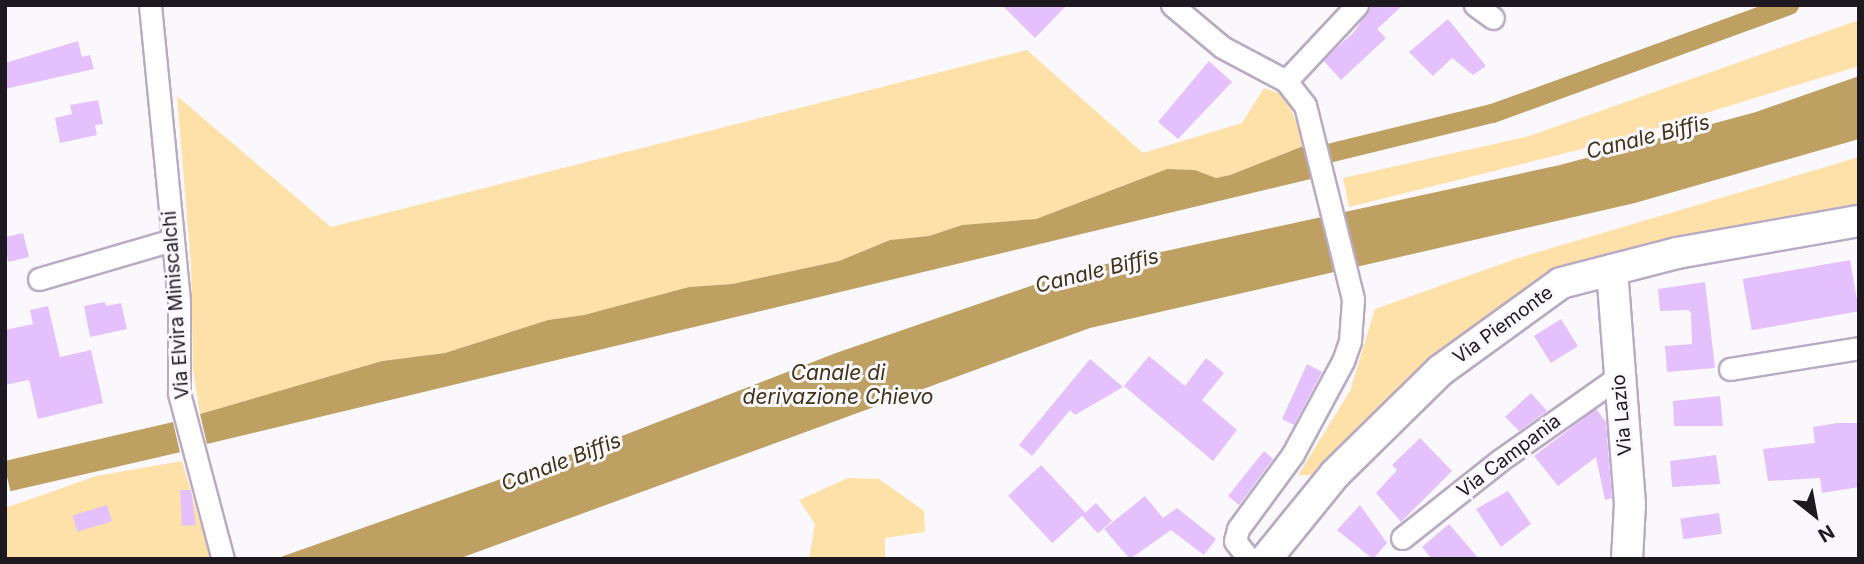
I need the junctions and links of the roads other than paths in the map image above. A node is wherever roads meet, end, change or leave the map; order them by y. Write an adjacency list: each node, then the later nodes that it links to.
1 (150, 5): 6 (street, Via Elvira Miniscalchi)
2 (1172, 5): 4 (street)
3 (1357, 5): 4 (street)
4 (1286, 81): 14 (street)
5 (1859, 221): 7 (street, Via Piemonte)
6 (172, 240): 8 (street); 13 (street, Via Elvira Miniscalchi)
7 (1612, 270): 11 (street, Via Lazio); 15 (street, Via Piemonte)
8 (39, 279)
9 (1859, 348): 10 (street)
10 (1730, 369)
11 (1618, 377): 12 (street, Via Campania); 16 (street, Via Lazio)
12 (1402, 538)
13 (223, 559)
14 (1248, 559)
15 (1266, 559)
16 (1627, 559)

